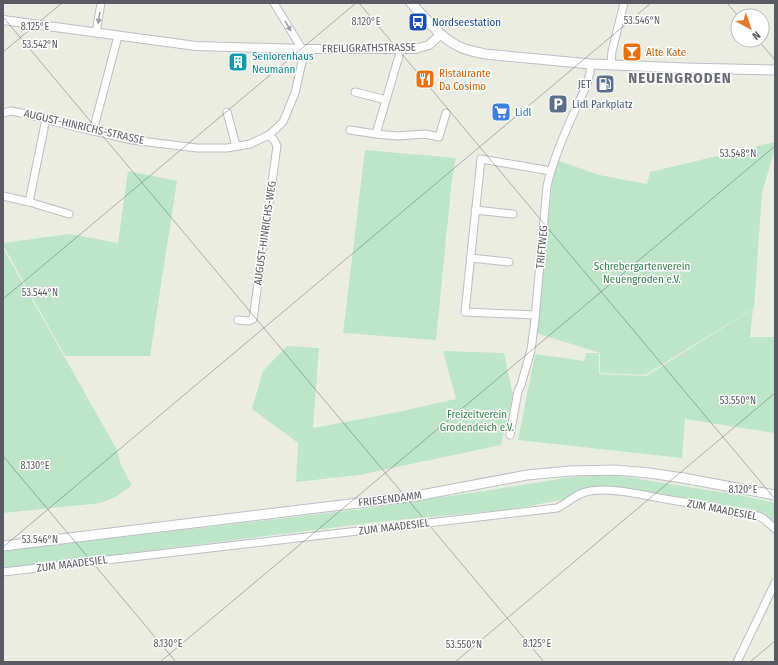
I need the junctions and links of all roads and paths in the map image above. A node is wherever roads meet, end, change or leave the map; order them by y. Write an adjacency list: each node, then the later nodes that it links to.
1 (101, 3): 6 (street, one-way to 6)
2 (274, 3): 9 (street, one-way to 9)
3 (411, 3): 7 (main road)
4 (624, 3): 12 (street)
5 (3, 20): 6 (street, FREILIGRATHSTRASSE)
6 (96, 32): 8 (street, FREILIGRATHSTRASSE)
7 (441, 34): 10 (street, FREILIGRATHSTRASSE); 11 (main road)
8 (118, 36): 9 (street, FREILIGRATHSTRASSE); 21 (street)
9 (303, 49): 10 (street, FREILIGRATHSTRASSE); 23 (street, AUGUST-HINRICHS-STRASSE)
10 (401, 49): 15 (street)
11 (591, 64): 12 (main road); 25 (street, TRIFTWEG)
12 (611, 65): 13 (main road)
13 (775, 70)
14 (355, 92): 15 (street)
15 (386, 100): 22 (street)
16 (227, 112): 24 (street)
17 (3, 113): 19 (street, AUGUST-HINRICHS-STRASSE)
18 (446, 113): 22 (street)
19 (46, 119): 21 (street, AUGUST-HINRICHS-STRASSE); 27 (street)
20 (350, 130): 22 (street)
21 (93, 131): 24 (street, AUGUST-HINRICHS-STRASSE)
22 (376, 134)
23 (269, 136): 24 (street, AUGUST-HINRICHS-STRASSE); 34 (street, AUGUST-HINRICHS-WEG)
24 (236, 146)
25 (551, 171): 28 (street); 33 (street, TRIFTWEG)
26 (3, 196): 27 (street)
27 (29, 202): 29 (street)
28 (475, 210): 30 (street); 31 (street)
29 (70, 214)
30 (513, 214)
31 (470, 258): 32 (street); 33 (street)
32 (509, 262)
33 (535, 315): 35 (street, TRIFTWEG)
34 (238, 320)
35 (510, 436)
36 (775, 495): 38 (main road, FRIESENDAMM)
37 (775, 529): 39 (street, ZUM MAADESIEL)
38 (3, 546)
39 (3, 572)
40 (775, 584): 41 (street)
41 (737, 662)

